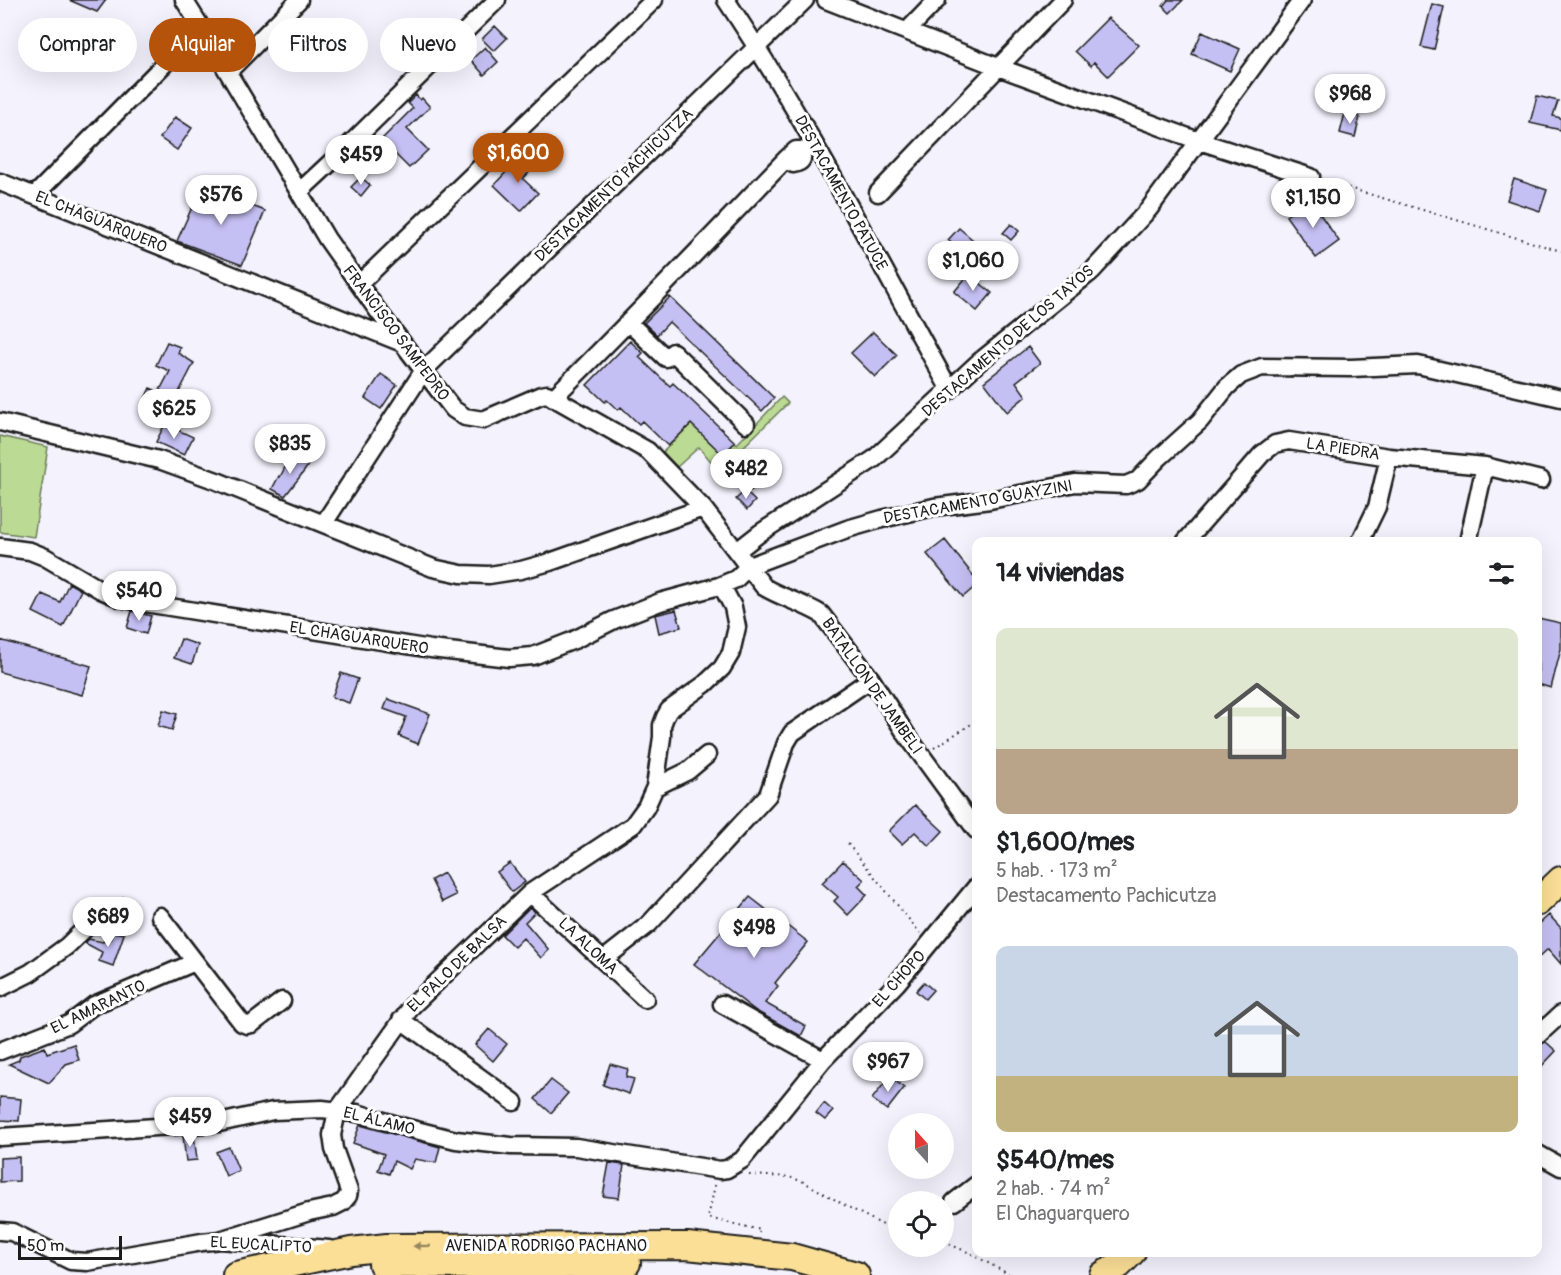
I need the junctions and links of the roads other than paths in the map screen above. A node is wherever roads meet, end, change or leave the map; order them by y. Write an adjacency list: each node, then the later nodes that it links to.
1 (184, 0): 11 (street, FRANCISCO SAMPEDRO)
2 (299, 0): 13 (street)
3 (497, 0): 22 (street)
4 (654, 0): 25 (street)
5 (726, 0): 14 (street, DESTACAMENTO PATUCE)
6 (805, 0): 14 (street, DESTACAMENTO PACHICUTZA)
7 (826, 0): 12 (street)
8 (937, 0): 12 (street)
9 (1063, 0): 15 (street)
10 (1302, 0): 18 (street, DESTACAMENTO DE LOS TAYOS)
11 (195, 18)
12 (908, 31): 15 (street)
13 (256, 44)
14 (757, 46): 28 (street, DESTACAMENTO PACHICUTZA); 29 (street, DESTACAMENTO PATUCE)
15 (998, 67): 18 (street); 23 (street)
16 (156, 72): 24 (street)
17 (228, 72): 22 (street, FRANCISCO SAMPEDRO)
18 (1199, 141): 20 (street); 29 (street, DESTACAMENTO DE LOS TAYOS)
19 (786, 159): 26 (street)
20 (1311, 177)
21 (0, 182): 24 (street, EL CHAGUARQUERO)
22 (299, 192): 25 (street, FRANCISCO SAMPEDRO)
23 (878, 193)
24 (34, 195): 27 (street, EL CHAGUARQUERO)
25 (359, 284): 27 (street, FRANCISCO SAMPEDRO)
26 (629, 323): 30 (street); 33 (street)
27 (402, 343): 28 (street, FRANCISCO SAMPEDRO)
28 (424, 370): 30 (street, FRANCISCO SAMPEDRO); 38 (street, DESTACAMENTO PACHICUTZA)
29 (950, 390): 43 (street, DESTACAMENTO DE LOS TAYOS)
30 (554, 398): 37 (street)
31 (1561, 398): 44 (street, DESTACAMENTO GUAYZINI)
32 (0, 422): 38 (street)
33 (746, 424)
34 (1389, 457): 35 (street, LA PIEDRA); 39 (street, LA PIEDRA); 40 (street)
35 (1485, 466): 36 (street, LA PIEDRA); 41 (street)
36 (1541, 480)
37 (702, 508): 38 (street); 43 (street)
38 (324, 523)
39 (1202, 535)
40 (1362, 537)
41 (1469, 537)
42 (0, 547): 45 (street, EL CHAGUARQUERO)
43 (736, 551): 44 (street)
44 (748, 566): 45 (street, DESTACAMENTO GUAYZINI); 46 (street, BATALLON DE JAMBELI)
45 (719, 586): 48 (street, EL PALO DE BALSA)
46 (871, 679): 49 (street, BATALLON DE JAMBELI); 56 (street)
47 (707, 755): 48 (street)
48 (655, 787): 53 (street, EL PALO DE BALSA)
49 (972, 825)
50 (1548, 875): 51 (main road)
51 (1542, 891)
52 (972, 892): 66 (street, EL CHOPO)
53 (530, 893): 56 (street, LA ALOMA); 62 (street, EL PALO DE BALSA)
54 (100, 914): 58 (street)
55 (160, 916): 57 (street)
56 (603, 960): 59 (street, LA ALOMA)
57 (195, 962): 60 (street); 65 (street, EL AMARANTO)
58 (0, 988)
59 (645, 999)
60 (282, 1001)
61 (722, 1004): 66 (street)
62 (401, 1020): 67 (street); 68 (street, EL PALO DE BALSA)
63 (1558, 1021): 64 (street)
64 (1542, 1032)
65 (0, 1051)
66 (823, 1060): 72 (street, EL CHOPO)
67 (514, 1102)
68 (337, 1111): 69 (street, EL ÁLAMO); 72 (street, EL ÁLAMO); 76 (street, EL PALO DE BALSA)
69 (0, 1137)
70 (1542, 1156): 71 (street)
71 (1561, 1167)
72 (720, 1170)
73 (972, 1188): 74 (street)
74 (954, 1202)
75 (0, 1231): 76 (street, EL EUCALIPTO)
76 (220, 1240): 77 (street, EL EUCALIPTO)
77 (351, 1251): 80 (main road, AVENIDA RODRIGO PACHANO); 83 (main road, AVENIDA RODRIGO PACHANO, one-way to 77)
78 (1127, 1257): 84 (main road)
79 (1144, 1257): 85 (main road)
80 (236, 1275)
81 (298, 1275): 82 (main road, AVENIDA RODRIGO PACHANO)
82 (809, 1275)
83 (856, 1275)
84 (1103, 1275)
85 (1123, 1275)

